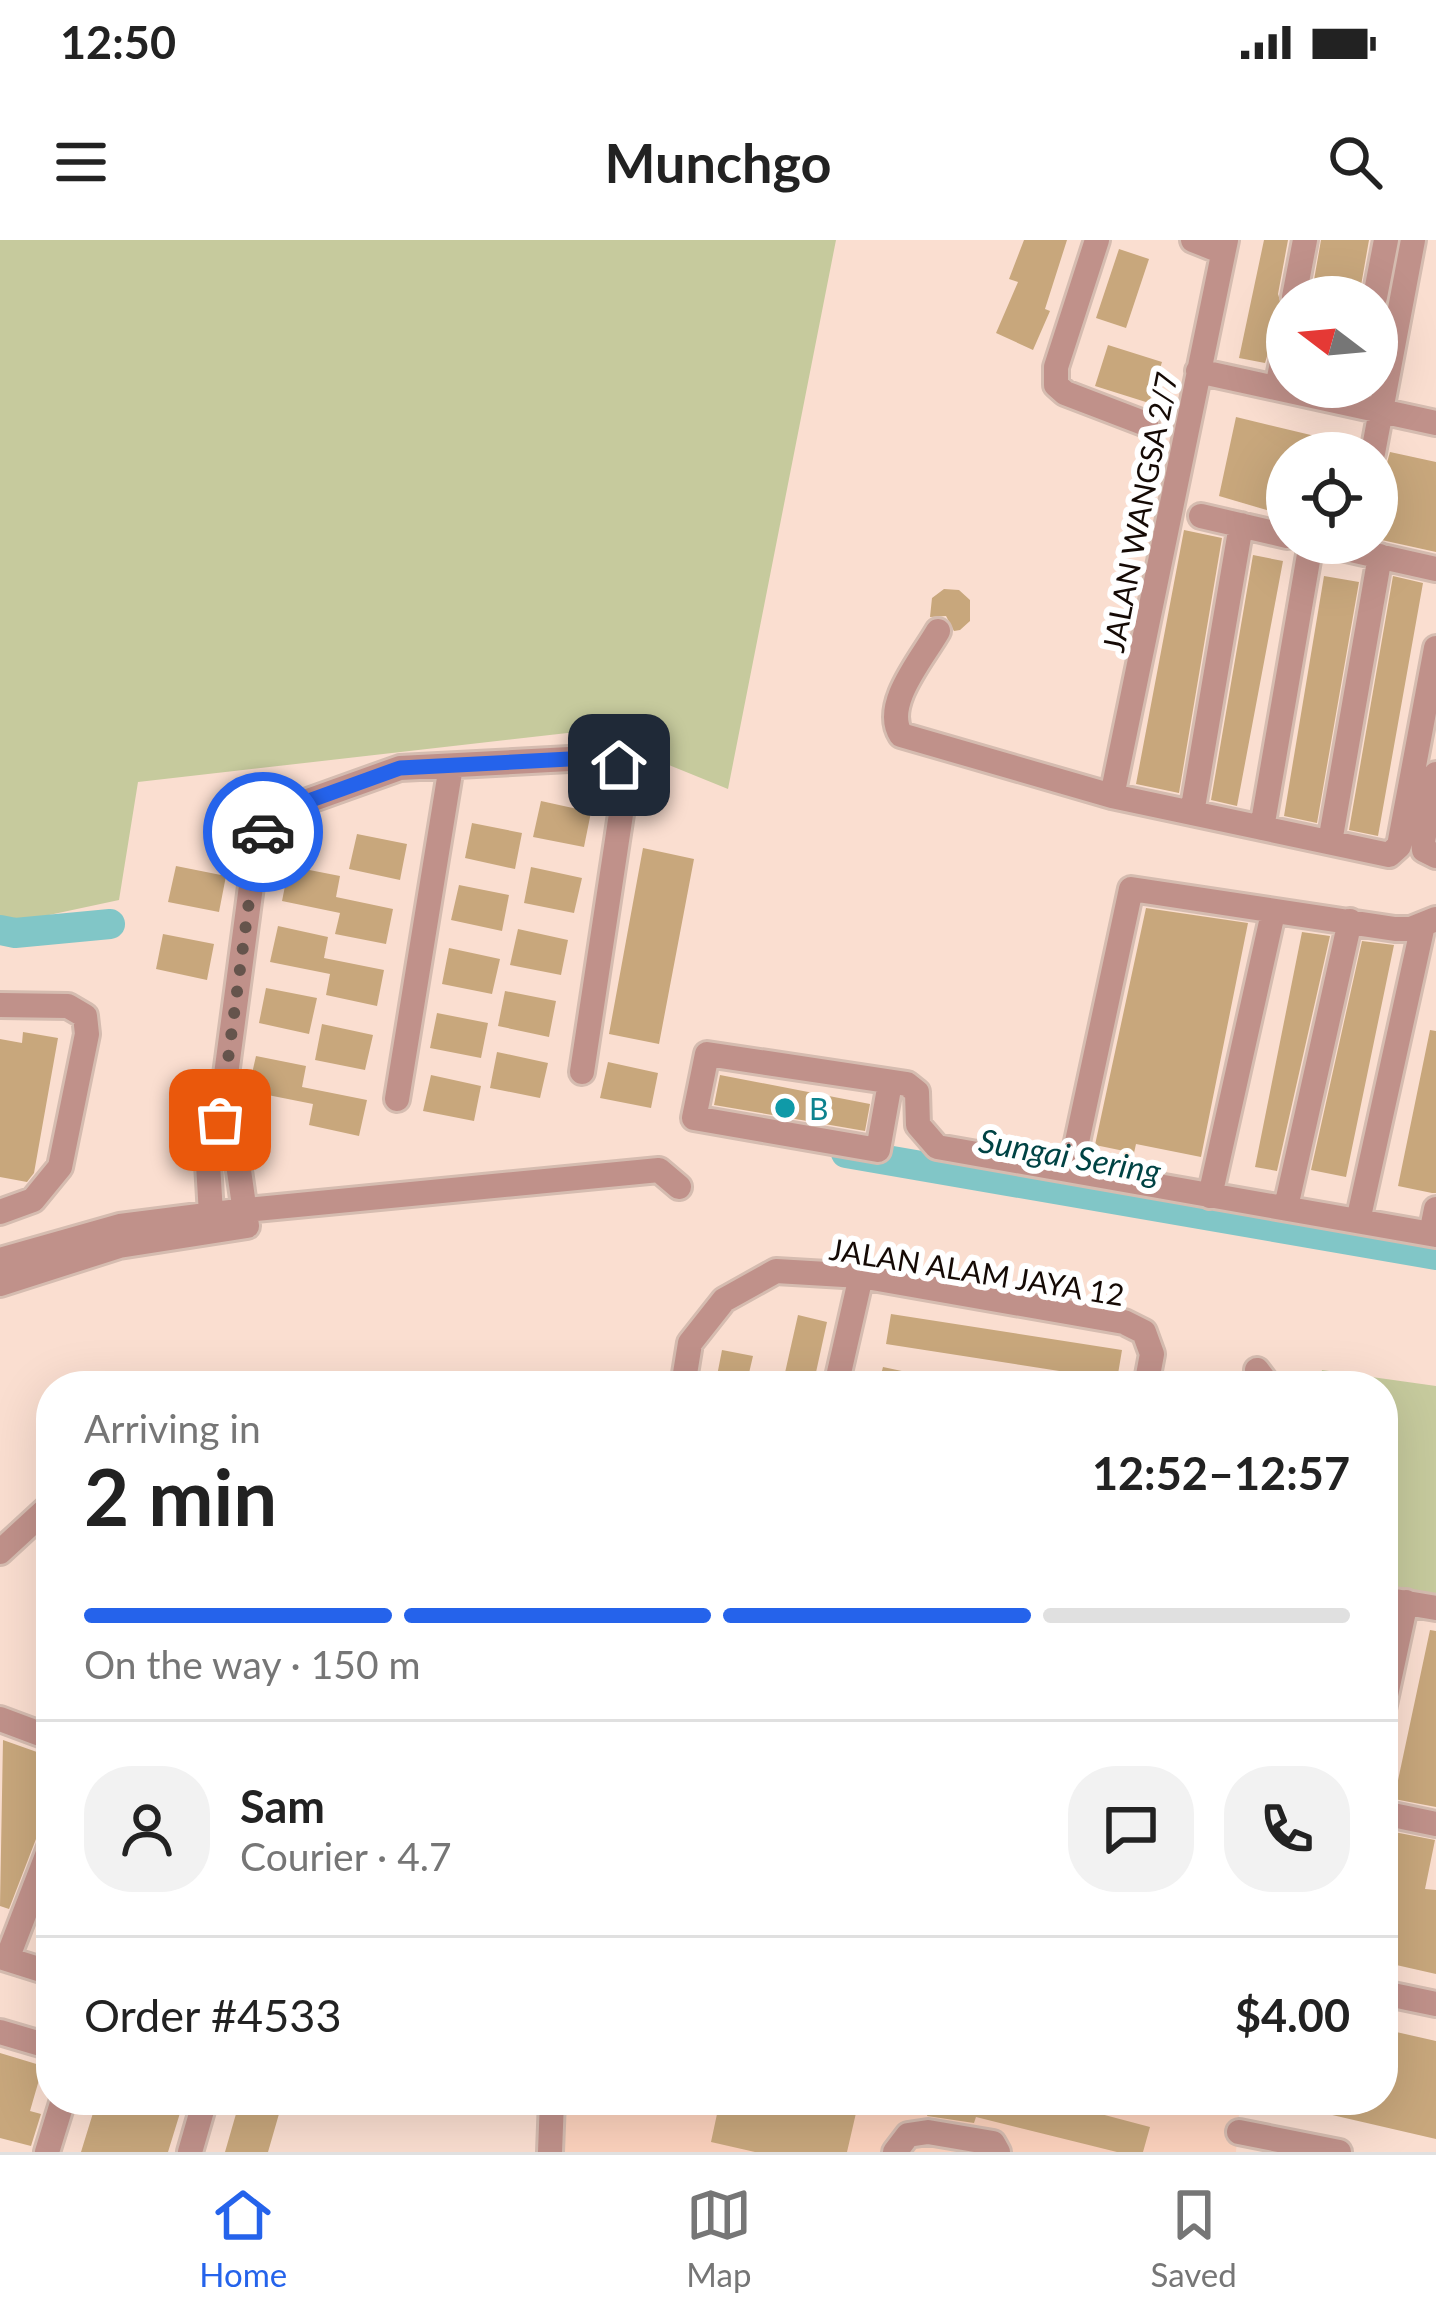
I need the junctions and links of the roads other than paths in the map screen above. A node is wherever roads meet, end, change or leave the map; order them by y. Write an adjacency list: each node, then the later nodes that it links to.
1 (1097, 240): 14 (street)
2 (1193, 240): 6 (street)
3 (1305, 240): 7 (street)
4 (1385, 240): 8 (street)
5 (1413, 240): 9 (street)
6 (1224, 246): 10 (street, JALAN WANGSA 2/7)
7 (1298, 276)
8 (1379, 276)
9 (1398, 303)
10 (1198, 371): 11 (street); 27 (street, JALAN WANGSA 2/7)
11 (1266, 386)
12 (1398, 406): 13 (street)
13 (1436, 423)
14 (1147, 424)
15 (1201, 516): 16 (street)
16 (1241, 525): 17 (street); 28 (street)
17 (1266, 531)
18 (1398, 560): 21 (street)
19 (1307, 564): 29 (street)
20 (1379, 564): 30 (street)
21 (1436, 569)
22 (938, 631): 27 (street)
23 (1436, 648): 24 (street)
24 (1430, 712): 30 (street)
25 (451, 766): 36 (street); 38 (street); 39 (street)
26 (1436, 774): 31 (street)
27 (1112, 796): 28 (street)
28 (1192, 813): 29 (street)
29 (1262, 828): 30 (street)
30 (1330, 842)
31 (1436, 856)
32 (1273, 913): 33 (street); 40 (street); 42 (street)
33 (1350, 922): 34 (street); 43 (street)
34 (1429, 922): 46 (street)
35 (0, 1005): 44 (street)
36 (583, 1072)
37 (890, 1083): 37 (street); 40 (street)
38 (397, 1099)
39 (220, 1120): 45 (street); 47 (street)
40 (1071, 1170): 42 (street)
41 (679, 1187): 45 (street)
42 (1210, 1196): 43 (street)
43 (1286, 1207): 46 (street)
44 (0, 1212)
45 (246, 1218): 47 (street)
46 (1358, 1221): 48 (street)
47 (211, 1223): 49 (street); 51 (street)
48 (1434, 1226)
49 (0, 1260)
50 (861, 1276): 52 (street, JALAN ALAM JAYA 12); 53 (street); 54 (street, JALAN ALAM JAYA 12)
51 (0, 1284)
52 (685, 1371)
53 (839, 1371)
54 (1148, 1371)
55 (36, 1519): 56 (street)
56 (0, 1552)
57 (1398, 1602): 58 (street)
58 (1436, 1608)
59 (0, 1719): 60 (street)
60 (36, 1732)
61 (1398, 1816): 62 (street)
62 (1436, 1824)
63 (36, 1881): 64 (street)
64 (4, 1958): 65 (street)
65 (36, 1968)
66 (1398, 1996): 67 (street)
67 (1436, 2004)
68 (0, 2032): 69 (street)
69 (36, 2043)
70 (58, 2115): 75 (street)
71 (201, 2115): 76 (street)
72 (551, 2115): 77 (street)
73 (1239, 2132): 74 (street)
74 (1323, 2150)
75 (47, 2152)
76 (190, 2152)
77 (550, 2152)
78 (895, 2152): 79 (street)
79 (998, 2152)

